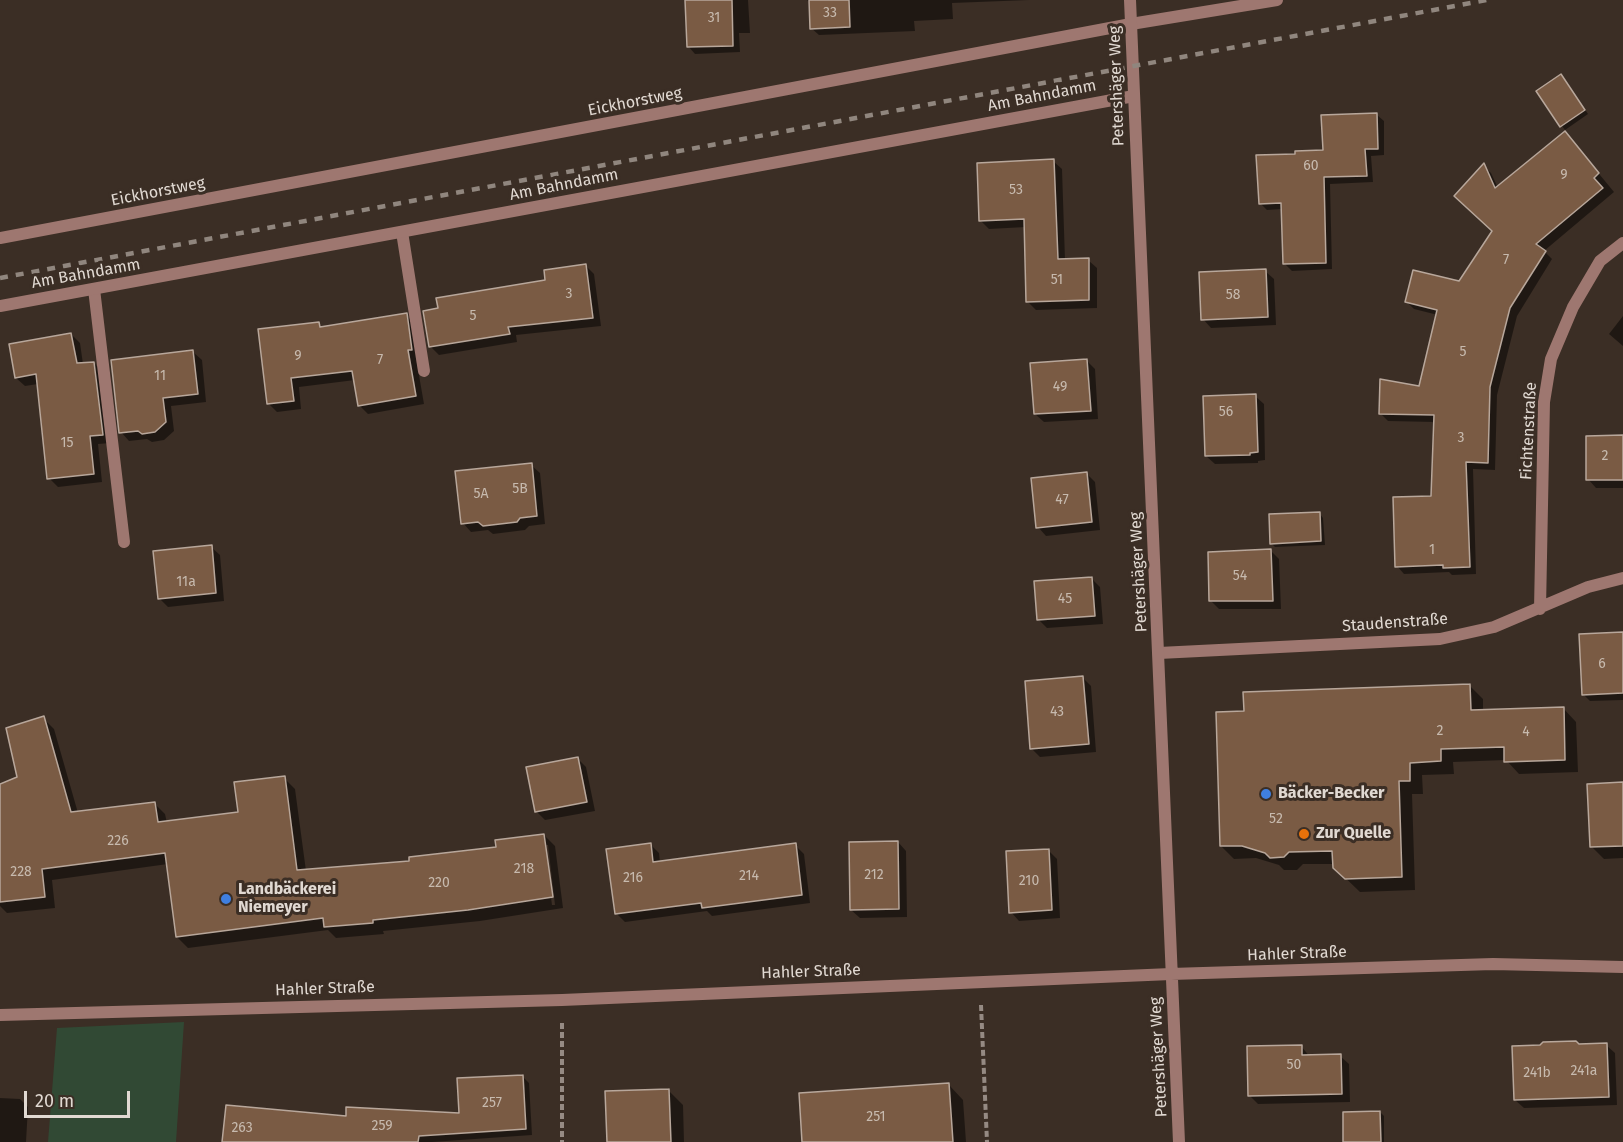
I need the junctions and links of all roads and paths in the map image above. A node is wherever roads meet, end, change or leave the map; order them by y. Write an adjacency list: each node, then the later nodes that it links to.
1 (1130, 0): 3 (street, Petershäger Weg)
2 (1277, 0): 3 (street, Eickhorstweg)
3 (1131, 24): 4 (street, Petershäger Weg); 6 (street, Eickhorstweg)
4 (1134, 96): 5 (street, Am Bahndamm); 14 (street, Petershäger Weg)
5 (402, 232): 8 (street, Am Bahndamm); 10 (street)
6 (0, 238)
7 (1623, 243): 13 (street, Fichtenstraße)
8 (94, 289): 9 (street, Am Bahndamm); 11 (street)
9 (0, 306)
10 (424, 372)
11 (124, 542)
12 (1623, 578): 13 (street, Staudenstraße)
13 (1540, 609): 14 (street, Staudenstraße)
14 (1159, 653): 16 (street, Petershäger Weg)
15 (1623, 967): 16 (street, Hahler Straße)
16 (1171, 974): 17 (street, Hahler Straße); 22 (street, Petershäger Weg)
17 (980, 983): 18 (street, Hahler Straße); 21 (path)
18 (562, 1000): 19 (street, Hahler Straße); 20 (path)
19 (0, 1015)
20 (562, 1142)
21 (987, 1142)
22 (1179, 1142)

